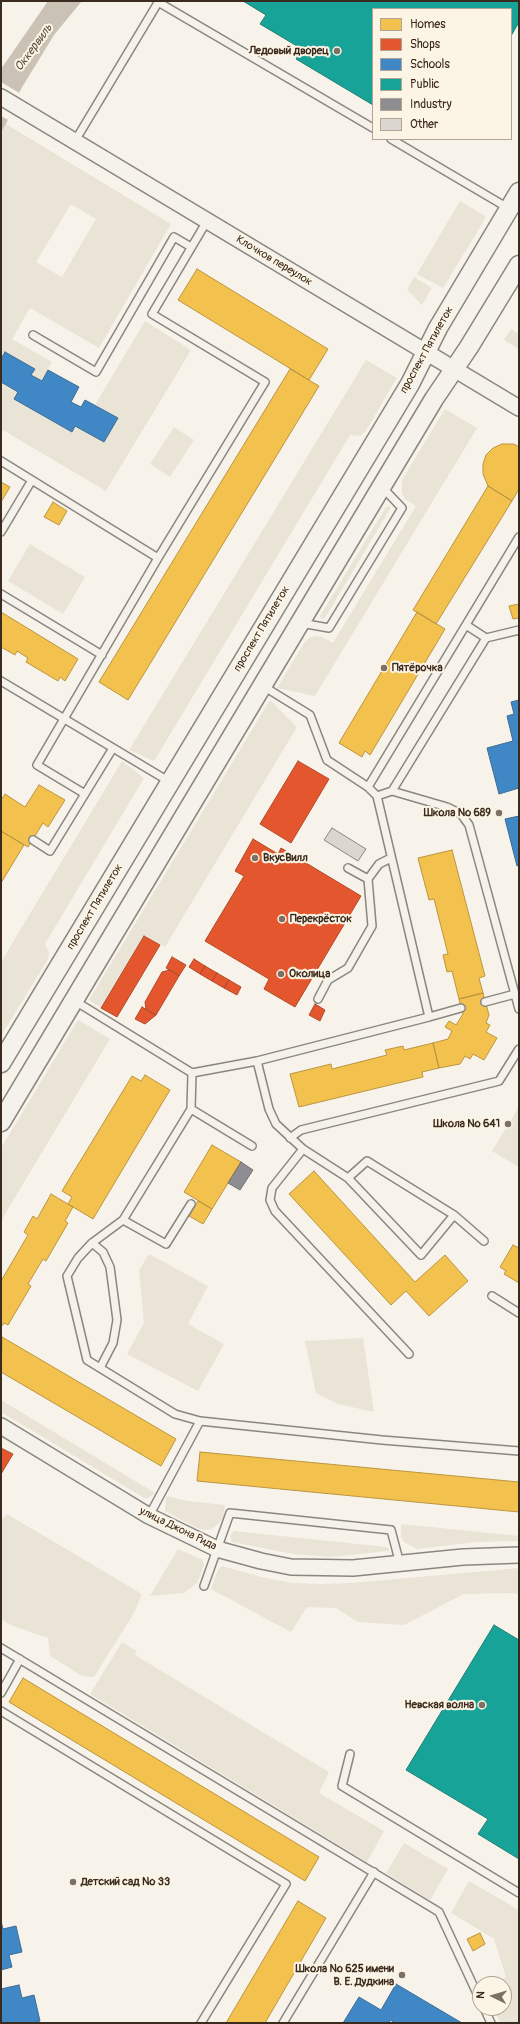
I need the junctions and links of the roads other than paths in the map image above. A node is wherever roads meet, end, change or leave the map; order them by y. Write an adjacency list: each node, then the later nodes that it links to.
1 (159, 2): 3 (lane); 5 (lane)
2 (1, 97): 5 (street, Клочков переулок)
3 (372, 127)
4 (393, 140): 7 (lane)
5 (75, 141): 8 (street, Клочков переулок)
6 (519, 192): 7 (street, проспект Пятилеток)
7 (510, 208): 12 (street, проспект Пятилеток)
8 (207, 221): 9 (lane); 12 (street, Клочков переулок)
9 (191, 247): 11 (lane); 20 (lane)
10 (519, 265): 13 (street)
11 (33, 335)
12 (426, 352): 13 (street, Клочков переулок); 31 (street, проспект Пятилеток)
13 (454, 369): 14 (street, Клочков переулок); 17 (street)
14 (519, 408)
15 (1, 461): 16 (lane)
16 (32, 480): 18 (lane); 20 (lane)
17 (382, 486): 22 (street); 22 (lane)
18 (1, 532)
19 (519, 537): 23 (lane)
20 (158, 558): 26 (lane)
21 (1, 594): 26 (lane)
22 (301, 623): 28 (street)
23 (466, 625): 25 (lane); 32 (lane)
24 (519, 630): 25 (lane)
25 (486, 638): 33 (lane)
26 (102, 655): 29 (lane)
27 (1, 681): 29 (lane)
28 (263, 686): 32 (lane); 42 (street)
29 (64, 719): 30 (lane); 34 (lane)
30 (113, 748): 31 (lane); 34 (lane)
31 (170, 782): 49 (street, проспект Пятилеток)
32 (368, 788): 35 (lane)
33 (392, 791): 35 (lane); 40 (lane)
34 (85, 794): 36 (lane)
35 (377, 796): 37 (lane)
36 (33, 840)
37 (391, 858): 39 (lane); 46 (lane)
38 (348, 868): 39 (lane)
39 (368, 880): 41 (lane)
40 (515, 994): 43 (lane); 45 (lane)
41 (318, 999)
42 (75, 1000): 50 (lane); 52 (street)
43 (485, 1002)
44 (461, 1008): 46 (lane)
45 (519, 1008)
46 (429, 1017): 48 (lane)
47 (519, 1049): 53 (lane)
48 (258, 1061): 50 (lane); 53 (lane)
49 (1, 1063)
50 (192, 1073): 51 (lane)
51 (191, 1109): 54 (lane); 59 (lane)
52 (1, 1122)
53 (290, 1138): 55 (lane)
54 (252, 1146)
55 (303, 1149): 56 (lane); 64 (lane)
56 (348, 1178): 58 (lane); 58 (lane)
57 (191, 1204): 59 (lane)
58 (454, 1215): 60 (lane)
59 (124, 1220): 61 (lane)
60 (484, 1240)
61 (92, 1243): 65 (lane); 65 (lane)
62 (492, 1296): 63 (lane)
63 (519, 1313)
64 (410, 1354)
65 (100, 1368): 66 (lane)
66 (200, 1421): 68 (lane); 69 (lane)
67 (1, 1426): 69 (street, улица Джона Рида)
68 (519, 1451)
69 (149, 1516): 70 (street, улица Джона Рида)
70 (216, 1549): 72 (street, улица Джона Рида); 72 (lane); 73 (lane)
71 (519, 1555): 72 (street, улица Джона Рида)
72 (400, 1564)
73 (204, 1586)
74 (1, 1648): 75 (lane)
75 (20, 1659): 76 (lane); 79 (lane)
76 (1, 1693)
77 (1, 1711): 82 (lane)
78 (350, 1754): 80 (lane)
79 (374, 1872): 81 (lane); 83 (lane)
80 (519, 1893)
81 (472, 1982)
82 (201, 2023)
83 (283, 2023)

